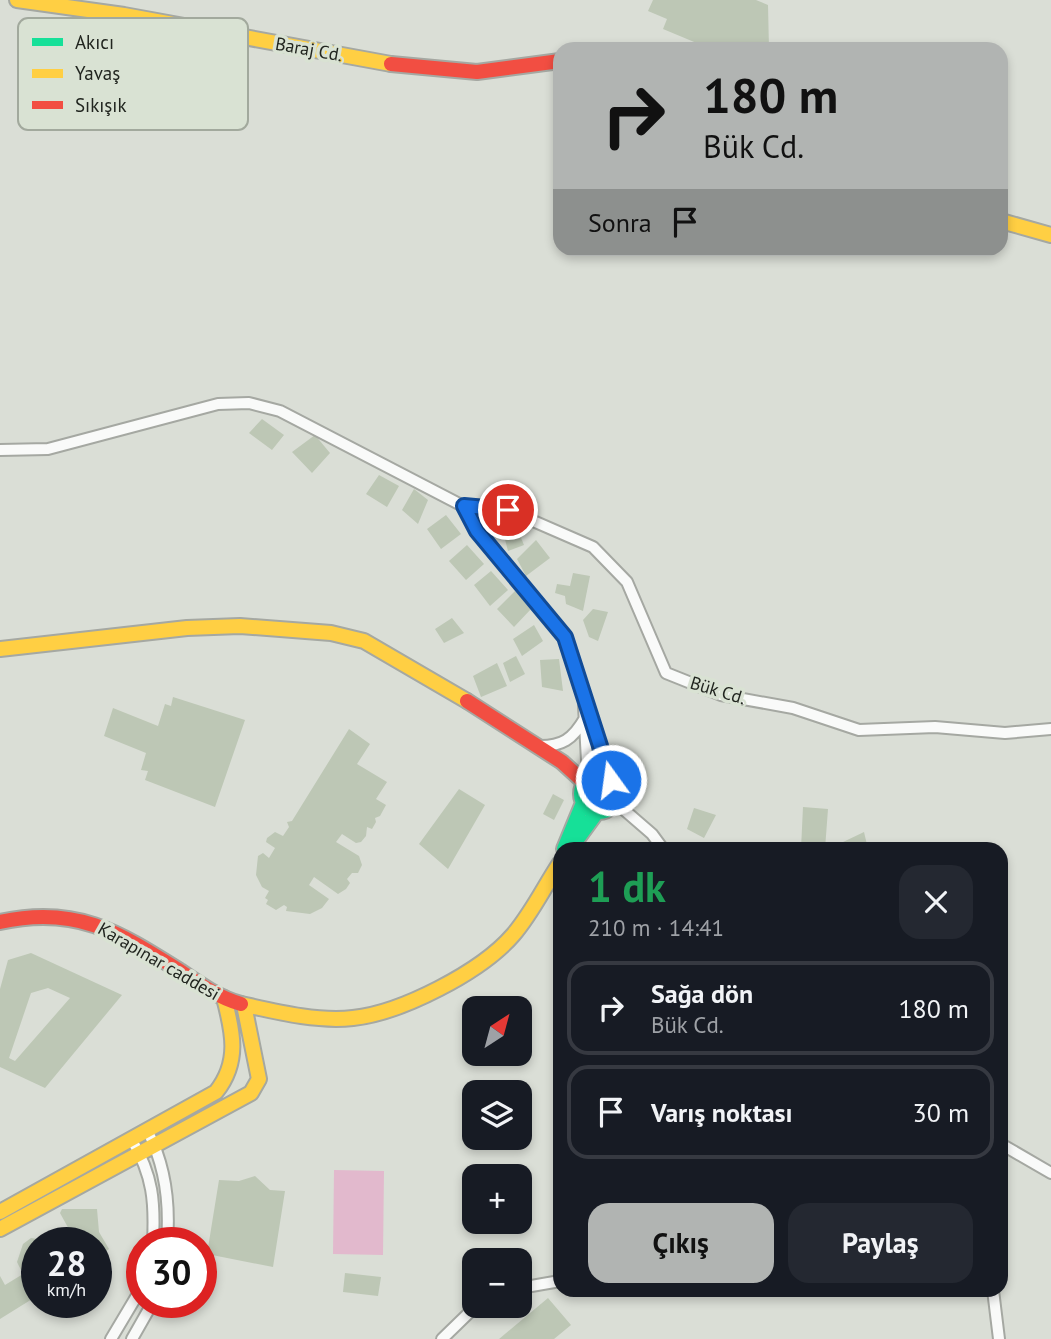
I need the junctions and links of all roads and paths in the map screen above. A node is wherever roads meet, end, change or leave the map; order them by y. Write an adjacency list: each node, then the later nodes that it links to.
1 (18, 0): 2 (street, Baraj Cd.)
2 (140, 18)
3 (248, 38): 4 (street, Baraj Cd.)
4 (553, 62)
5 (1008, 223): 6 (street)
6 (1051, 235)
7 (0, 450): 8 (street)
8 (464, 506): 10 (street); 12 (street, Bük Cd.)
9 (0, 649): 13 (street)
10 (583, 690): 11 (street); 14 (street)
11 (585, 718): 13 (street); 15 (street)
12 (1051, 729)
13 (537, 746): 15 (street)
14 (611, 780): 15 (street); 16 (street)
15 (584, 789): 17 (street); 18 (street)
16 (615, 803): 17 (street); 20 (street)
17 (597, 812): 19 (street)
18 (566, 842)
19 (575, 842)
20 (658, 842)
21 (553, 871): 24 (street, Karapınar caddesi)
22 (0, 922): 23 (street, Karapınar caddesi)
23 (224, 998): 24 (street, Karapınar caddesi); 25 (street)
24 (244, 1005): 25 (street)
25 (151, 1138): 26 (street); 28 (street); 32 (street)
26 (132, 1140): 28 (street); 30 (street)
27 (1008, 1148): 29 (street)
28 (141, 1154): 31 (street); 33 (street)
29 (1051, 1173)
30 (0, 1212)
31 (152, 1227)
32 (168, 1227)
33 (0, 1229)
34 (553, 1282): 35 (street)
35 (532, 1286)
36 (994, 1297): 43 (street)
37 (126, 1314): 40 (street)
38 (144, 1318): 41 (street)
39 (464, 1318): 42 (street)
40 (111, 1339)
41 (132, 1339)
42 (442, 1339)
43 (999, 1339)

